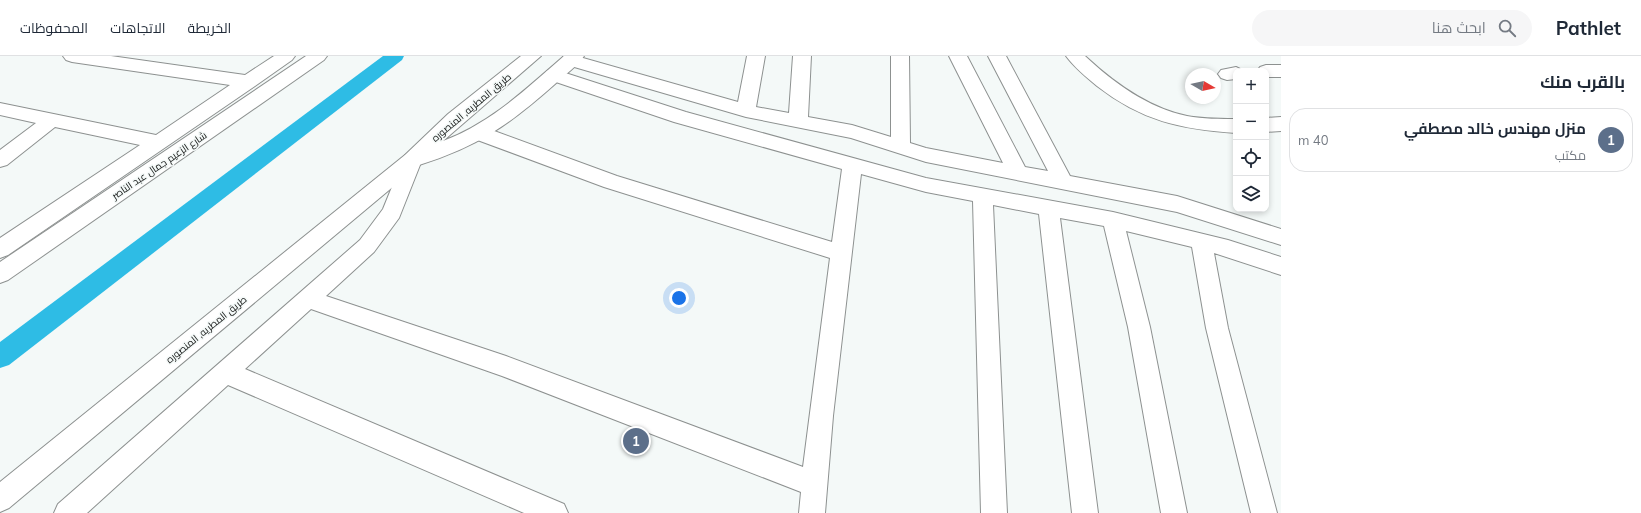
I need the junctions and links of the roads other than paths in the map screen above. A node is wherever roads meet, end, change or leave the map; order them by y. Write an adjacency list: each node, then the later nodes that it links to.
1 (72, 56): 15 (street)
2 (286, 56): 15 (street, شارع الزعيم جمال عبد الناصر)
3 (318, 56): 35 (street, شارع الزعيم جمال عبد الناصر)
4 (756, 56): 17 (street)
5 (802, 56): 19 (street)
6 (900, 56): 26 (street)
7 (958, 56): 30 (street)
8 (997, 56): 31 (street)
9 (1075, 56): 22 (street)
10 (572, 58): 14 (street, طريق المطريه, المنصوره); 17 (street)
11 (526, 59): 28 (street, طريق المطريه, المنصوره)
12 (1269, 71): 13 (street)
13 (1281, 71)
14 (553, 75): 23 (street, طريق المطريه, المنصوره); 25 (street)
15 (249, 82): 24 (street, شارع الزعيم جمال عبد الناصر)
16 (0, 109): 18 (street)
17 (746, 111): 19 (street)
18 (52, 120): 24 (street); 27 (street)
19 (791, 120): 25 (street); 26 (street)
20 (1281, 124): 21 (street)
21 (1269, 125)
22 (1233, 126)
23 (479, 133): 28 (street, طريق المطريه, المنصوره); 40 (street)
24 (159, 142): 33 (street, شارع الزعيم جمال عبد الناصر)
25 (773, 142): 29 (street)
26 (900, 147): 30 (street)
27 (0, 160)
28 (412, 160): 43 (street); 46 (street, طريق المطريه, المنصوره)
29 (852, 164): 32 (street); 40 (street)
30 (1018, 173): 31 (street)
31 (1062, 181): 37 (street)
32 (983, 196): 34 (street); 50 (street)
33 (72, 201): 35 (street); 39 (street, شارع الزعيم جمال عبد الناصر)
34 (1049, 208): 36 (street); 51 (street)
35 (88, 213): 42 (street, شارع الزعيم جمال عبد الناصر)
36 (1113, 220): 38 (street); 52 (street)
37 (1281, 237)
38 (1201, 241): 41 (street); 53 (street)
39 (0, 249)
40 (841, 253): 45 (street)
41 (1281, 266)
42 (0, 274)
43 (308, 298): 44 (street); 45 (street)
44 (225, 372): 47 (street); 48 (street)
45 (814, 484): 49 (street)
46 (0, 499)
47 (67, 513)
48 (555, 513)
49 (812, 513)
50 (994, 513)
51 (1085, 513)
52 (1174, 513)
53 (1264, 513)

